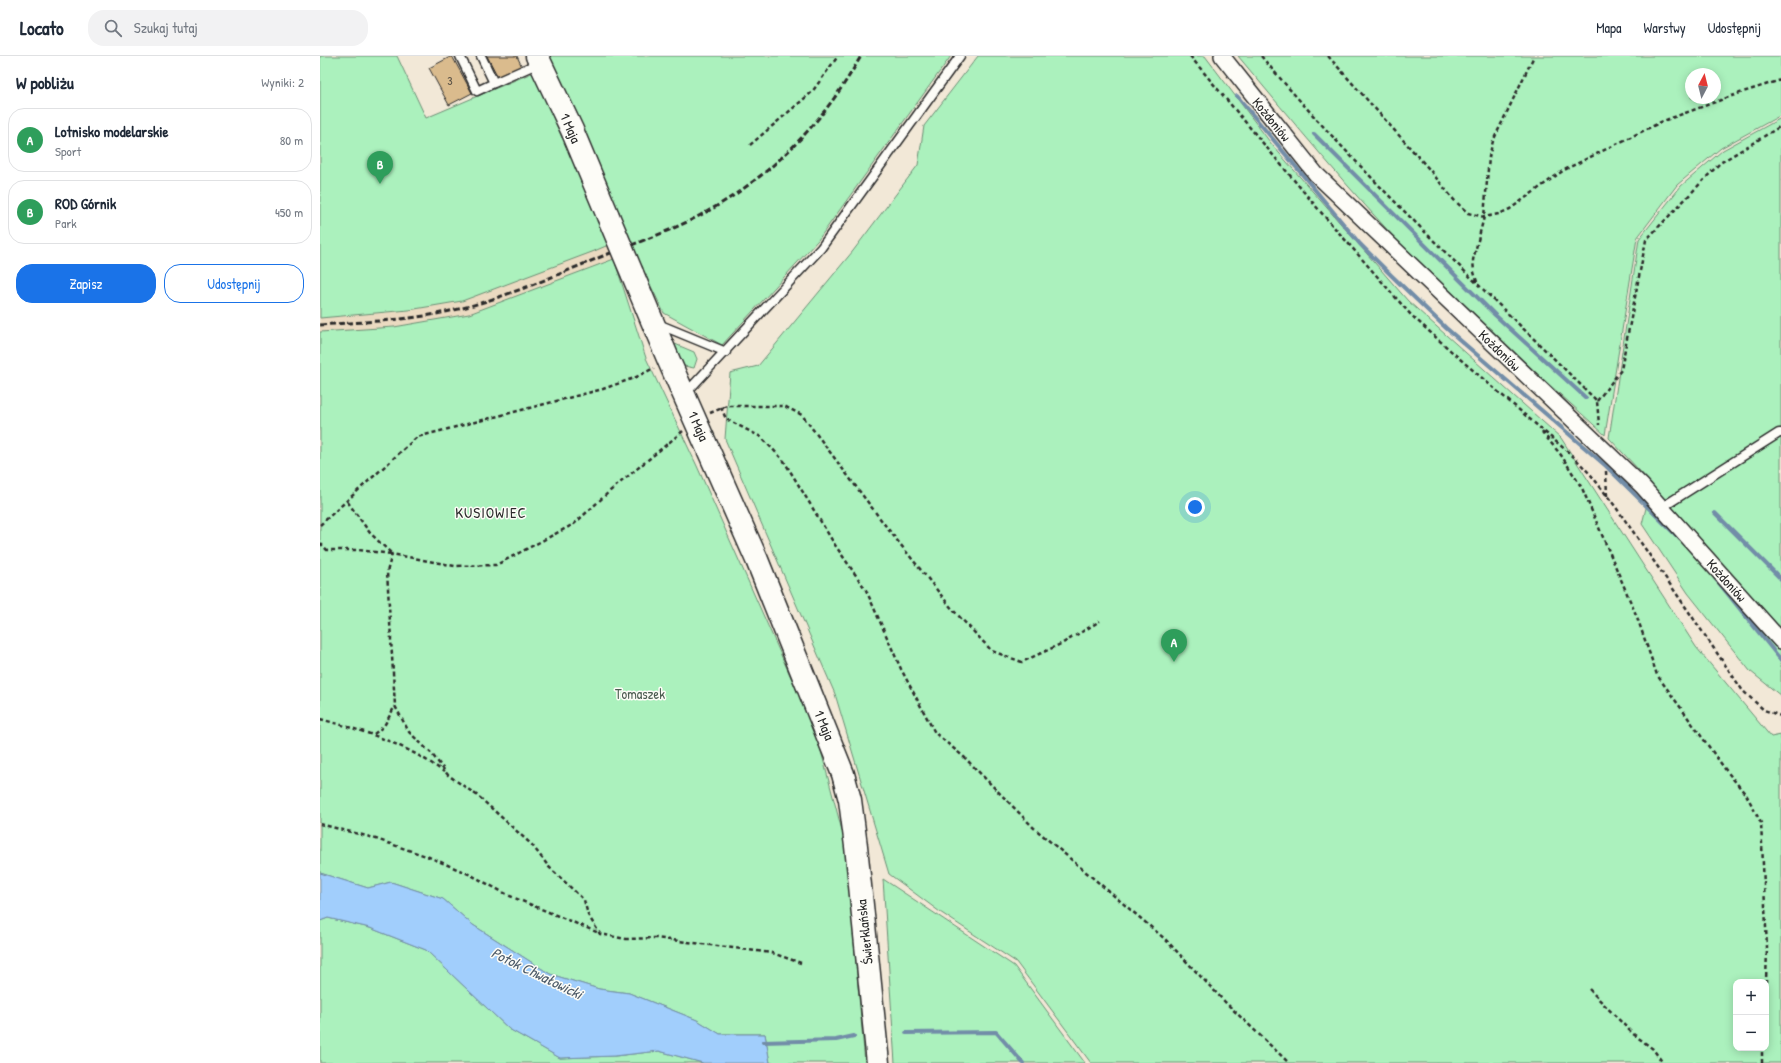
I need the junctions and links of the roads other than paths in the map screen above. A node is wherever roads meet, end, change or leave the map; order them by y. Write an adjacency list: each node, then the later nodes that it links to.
1 (460, 56): 6 (lane)
2 (481, 56): 6 (lane)
3 (960, 56): 8 (lane)
4 (1222, 56): 11 (street, Kożdoniów)
5 (538, 59): 6 (lane); 7 (main road, 1 Maja, bridge)
6 (494, 83)
7 (654, 323): 8 (lane); 9 (main road, 1 Maja)
8 (726, 352): 9 (lane)
9 (684, 394): 13 (main road, 1 Maja)
10 (1781, 433): 11 (lane)
11 (1661, 508): 12 (street, Kożdoniów)
12 (1781, 641)
13 (850, 800): 14 (main road, Świerklańska)
14 (878, 1063)

